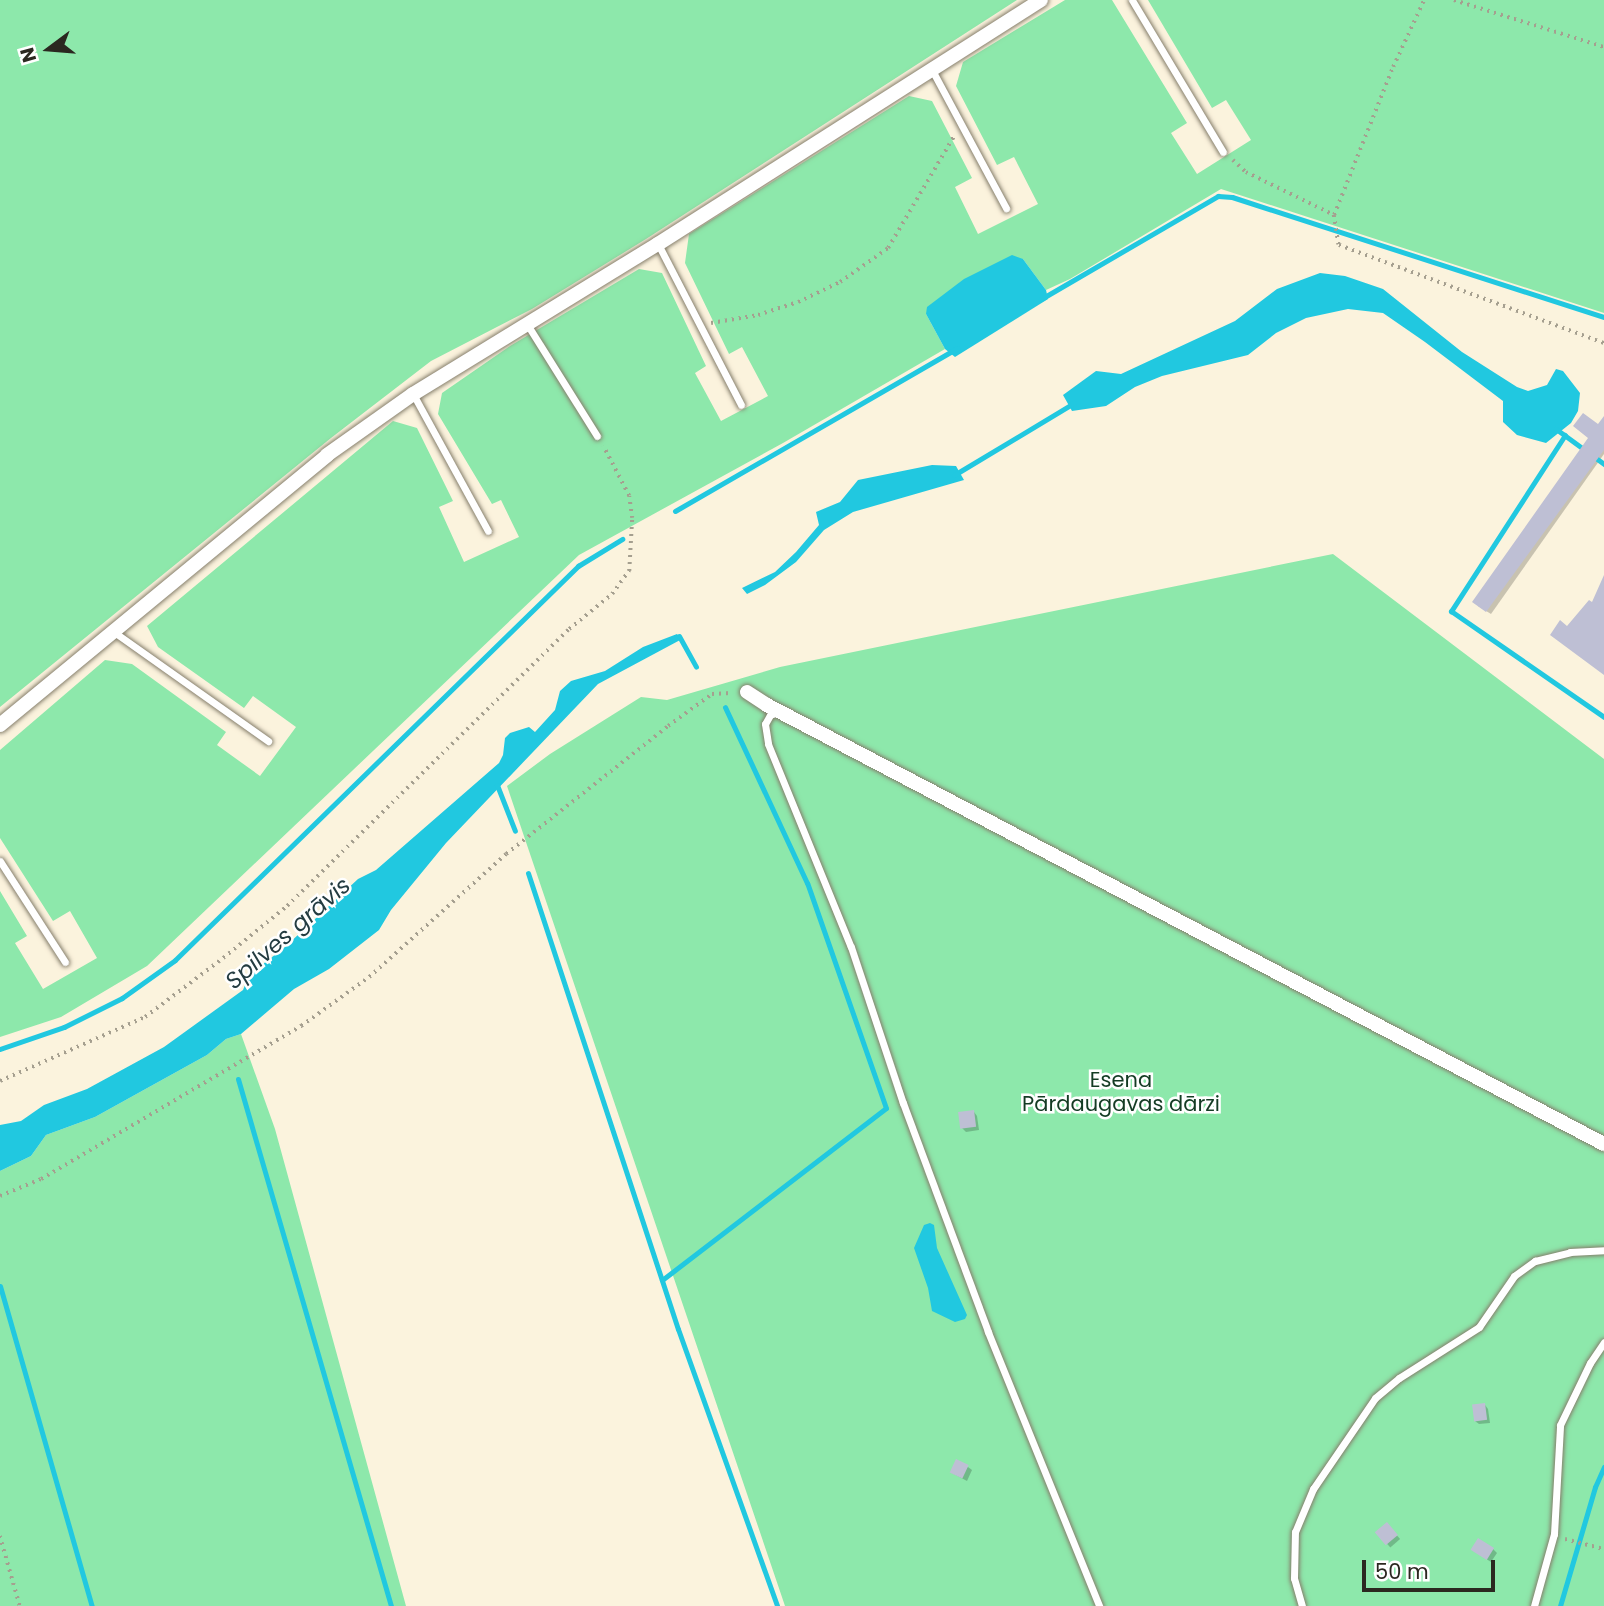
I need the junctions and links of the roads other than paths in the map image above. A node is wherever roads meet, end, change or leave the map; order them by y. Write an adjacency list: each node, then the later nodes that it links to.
1 (1041, 0): 3 (street)
2 (1132, 0): 4 (lane)
3 (932, 69): 5 (lane); 6 (street)
4 (1223, 152)
5 (1006, 208)
6 (658, 244): 7 (street); 9 (lane)
7 (527, 324): 8 (street); 10 (lane)
8 (413, 394): 11 (lane); 12 (street)
9 (741, 405)
10 (597, 436)
11 (488, 531)
12 (114, 632): 15 (street); 16 (lane)
13 (747, 692): 14 (street)
14 (779, 712): 19 (street); 22 (lane)
15 (0, 725)
16 (268, 740)
17 (0, 861): 18 (lane)
18 (65, 962)
19 (1604, 1144)
20 (1604, 1250): 23 (lane)
21 (1604, 1342): 24 (lane)
22 (1100, 1606)
23 (1302, 1606)
24 (1534, 1606)

